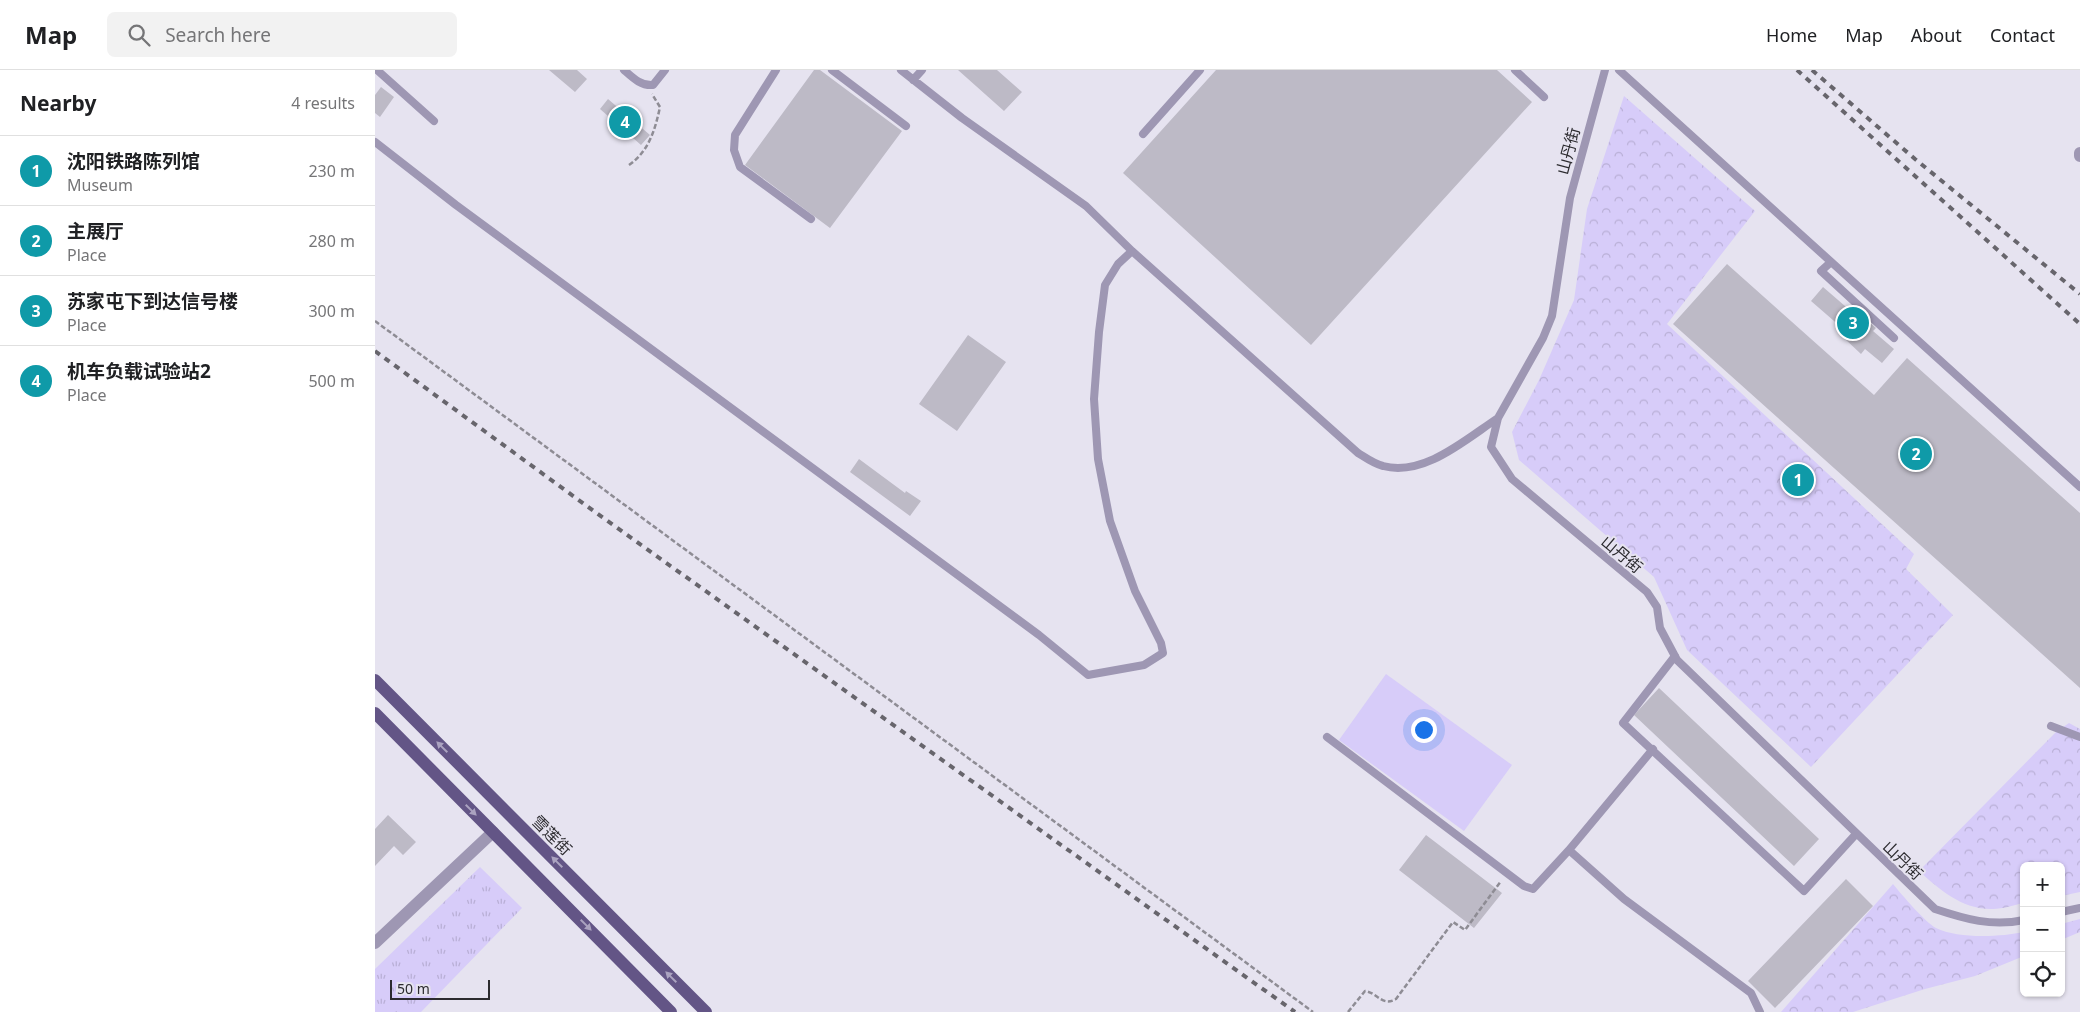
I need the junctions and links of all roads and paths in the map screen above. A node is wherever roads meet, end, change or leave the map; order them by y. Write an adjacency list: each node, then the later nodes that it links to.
1 (377, 70): 15 (lane)
2 (624, 70): 13 (lane)
3 (665, 70): 13 (lane)
4 (776, 70): 20 (lane)
5 (832, 70): 16 (lane)
6 (901, 70): 12 (lane)
7 (922, 70): 12 (lane)
8 (1200, 70): 17 (lane)
9 (1515, 70): 14 (lane)
10 (1605, 70): 27 (lane, 山丹街)
11 (1619, 70): 22 (lane)
12 (913, 80): 21 (lane)
13 (647, 86): 19 (path)
14 (1544, 97)
15 (434, 121)
16 (906, 126)
17 (1143, 134)
18 (375, 142): 21 (lane)
19 (629, 165)
20 (811, 220)
21 (1132, 251): 27 (lane)
22 (1831, 262): 23 (lane); 25 (lane)
23 (1893, 317): 25 (lane); 28 (lane)
24 (375, 321): 46 (path)
25 (1883, 327): 26 (lane)
26 (1894, 338)
27 (1499, 418): 29 (lane, 山丹街)
28 (2080, 487)
29 (1675, 656): 35 (lane); 37 (lane, 山丹街)
30 (375, 680): 45 (main road, 雪莲街, one-way to 30)
31 (375, 713): 36 (main road, one-way to 36)
32 (2051, 726): 34 (lane)
33 (1327, 737): 39 (lane)
34 (2080, 737)
35 (1653, 749): 37 (lane); 38 (lane)
36 (493, 832): 43 (street); 44 (main road, one-way to 44)
37 (1856, 834): 42 (lane, 山丹街)
38 (1569, 850): 39 (lane); 48 (lane)
39 (1507, 874): 47 (path)
40 (2080, 908): 41 (lane)
41 (2065, 911)
42 (2020, 921)
43 (375, 943)
44 (671, 1012)
45 (705, 1012)
46 (1313, 1012)
47 (1348, 1012)
48 (1760, 1012)

